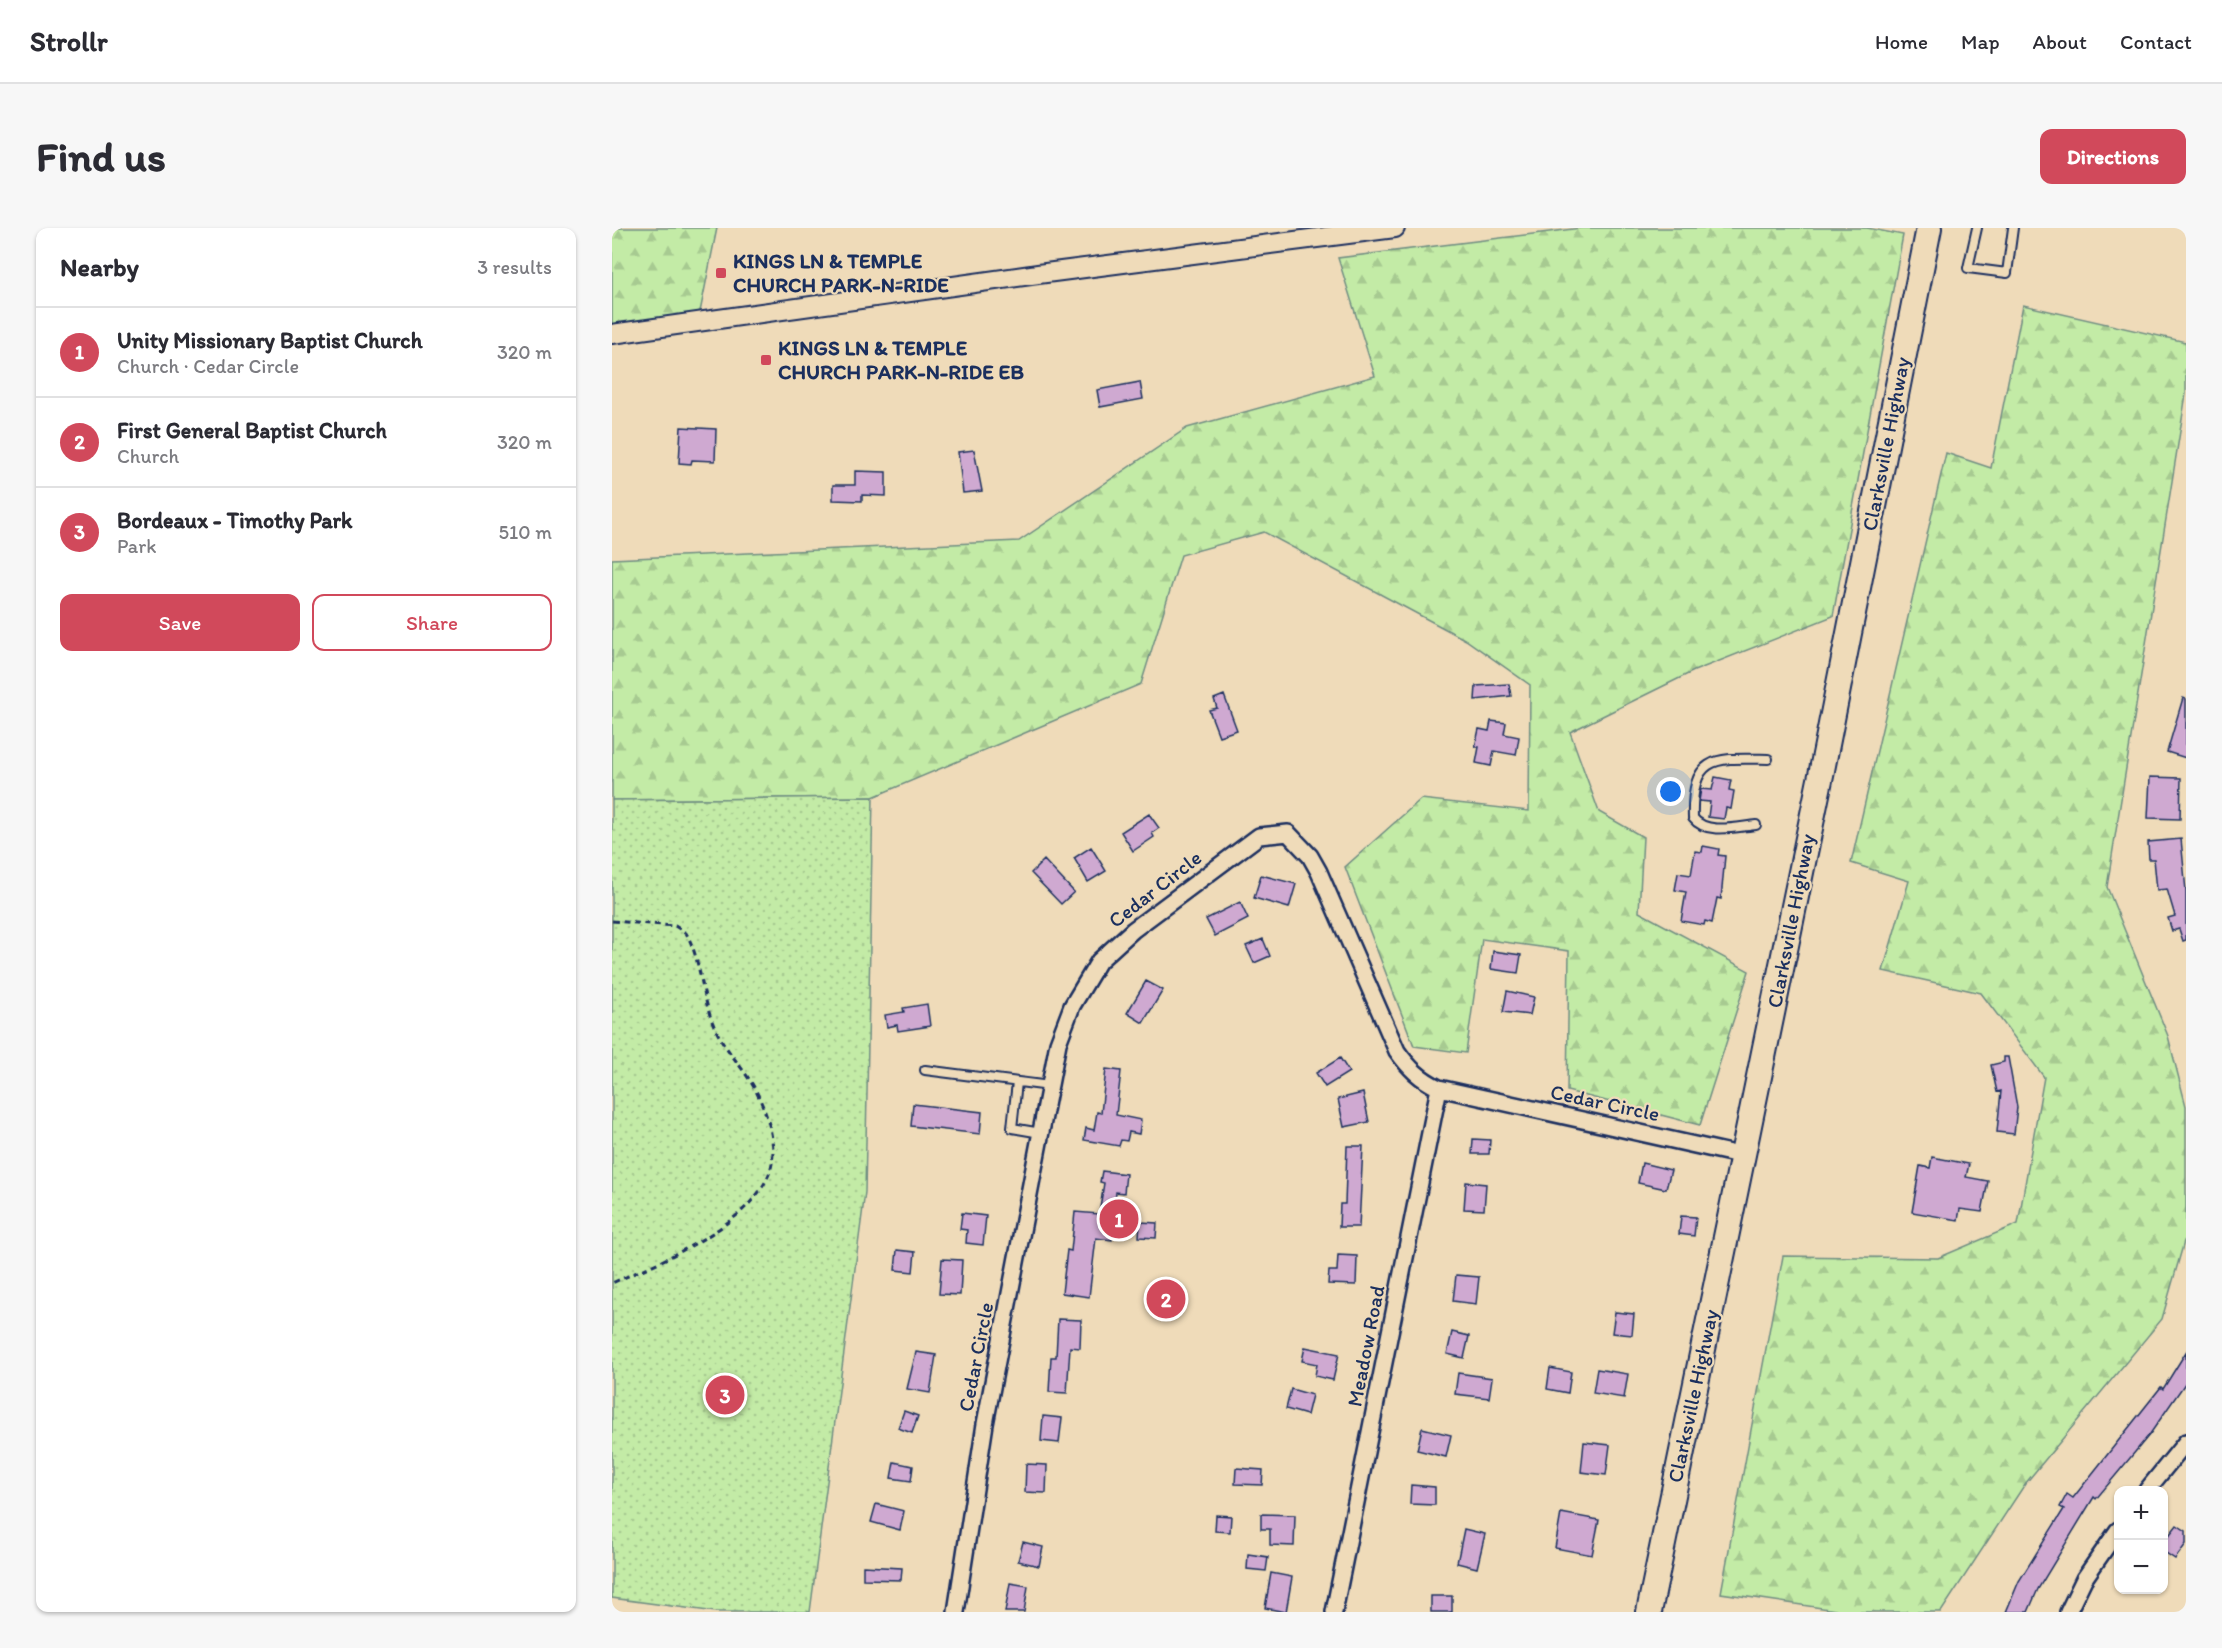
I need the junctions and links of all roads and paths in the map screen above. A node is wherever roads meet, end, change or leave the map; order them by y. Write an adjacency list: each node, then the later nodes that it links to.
1 (1395, 228): 5 (street)
2 (1929, 228): 14 (main road, Clarksville Highway)
3 (1977, 228): 4 (lane)
4 (2013, 228)
5 (612, 334)
6 (1768, 759): 7 (lane)
7 (1756, 825)
8 (612, 921): 15 (path)
9 (925, 1070): 10 (lane)
10 (1017, 1082): 11 (lane); 13 (lane)
11 (1050, 1086): 12 (street, Cedar Circle); 13 (street, Cedar Circle)
12 (1439, 1088): 14 (street, Cedar Circle); 20 (street, Meadow Road)
13 (1041, 1132): 19 (street, Cedar Circle)
14 (1744, 1155): 21 (main road, Clarksville Highway)
15 (612, 1283)
16 (2186, 1443): 17 (street)
17 (2151, 1486)
18 (2114, 1536): 22 (street)
19 (956, 1612)
20 (1334, 1612)
21 (1649, 1612)
22 (2068, 1612)

